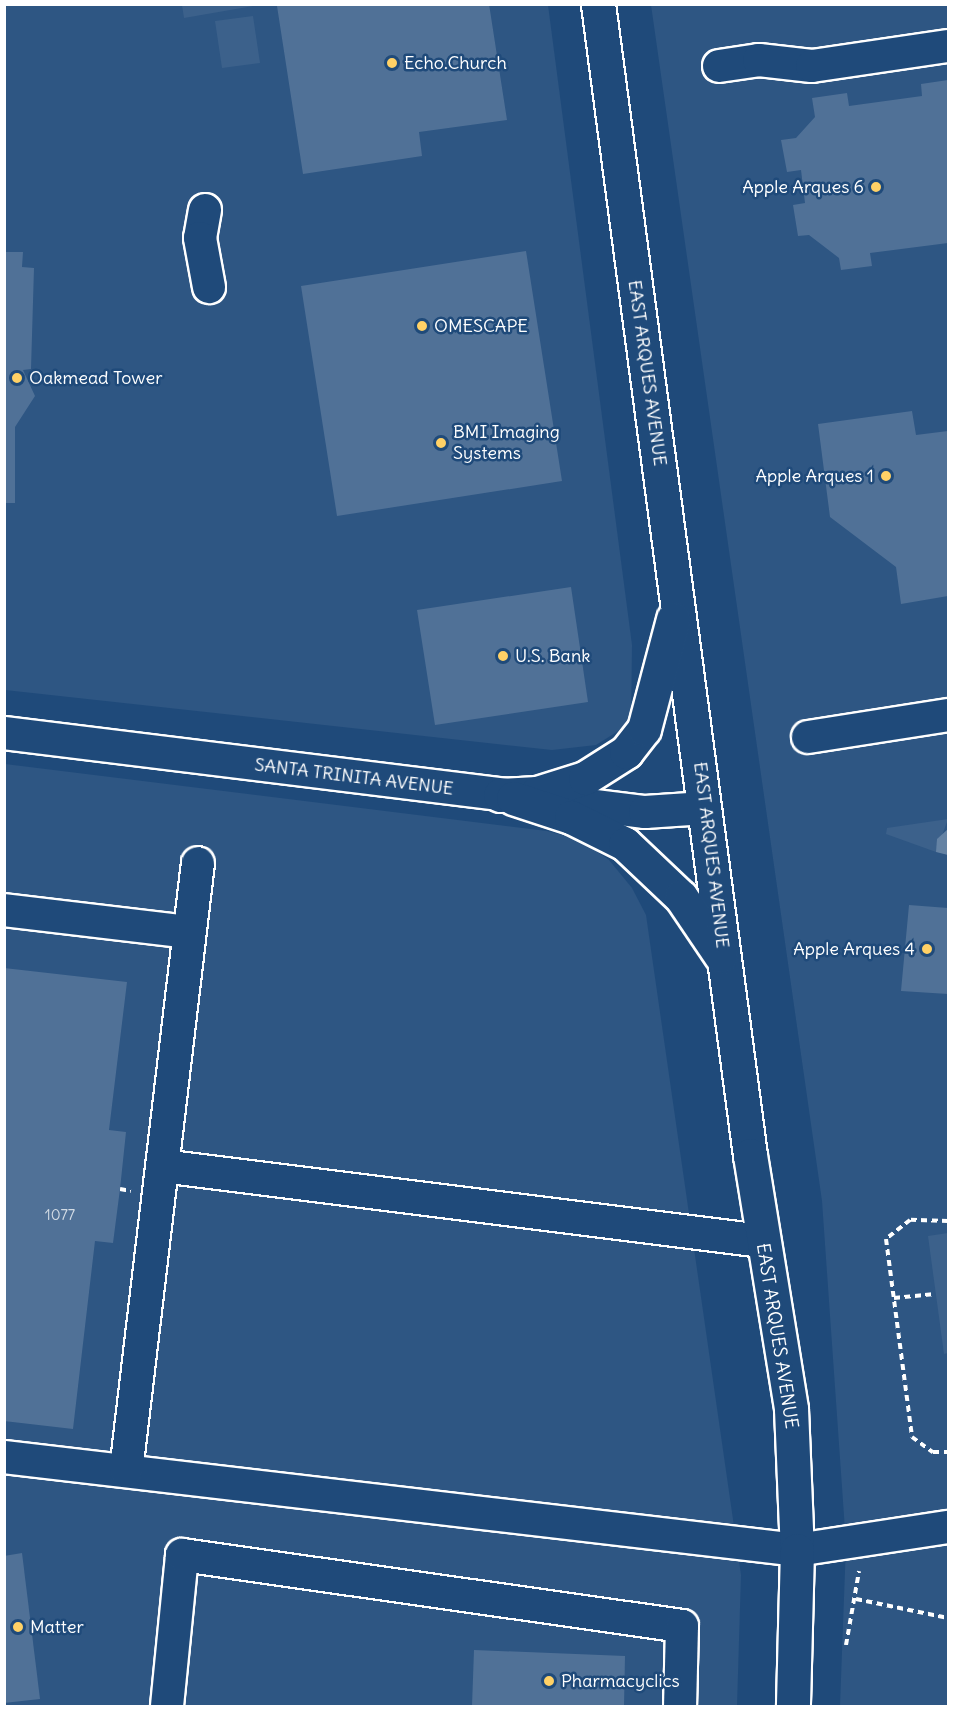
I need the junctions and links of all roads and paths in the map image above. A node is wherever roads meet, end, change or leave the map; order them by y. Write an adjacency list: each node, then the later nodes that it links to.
1 (598, 4): 6 (main road, EAST ARQUES AVENUE)
2 (948, 46): 3 (street)
3 (719, 66)
4 (205, 210): 5 (street)
5 (209, 286)
6 (678, 603): 10 (main road); 11 (main road, EAST ARQUES AVENUE)
7 (948, 715): 9 (street)
8 (4, 733): 10 (street, SANTA TRINITA AVENUE)
9 (808, 737)
10 (500, 795): 11 (street, SANTA TRINITA AVENUE); 15 (main road)
11 (705, 808): 15 (main road, EAST ARQUES AVENUE)
12 (198, 862): 14 (street)
13 (4, 910): 14 (street)
14 (189, 932): 16 (street)
15 (725, 962): 18 (main road, EAST ARQUES AVENUE)
16 (162, 1166): 18 (street); 23 (street)
17 (948, 1221): 20 (path)
18 (762, 1241): 26 (main road, EAST ARQUES AVENUE)
19 (935, 1294): 20 (path)
20 (894, 1298): 21 (path)
21 (948, 1452)
22 (4, 1457): 23 (street)
23 (126, 1471): 26 (street)
24 (948, 1527): 25 (street)
25 (862, 1540): 26 (street); 27 (path)
26 (797, 1550): 32 (main road, EAST ARQUES AVENUE)
27 (856, 1599): 28 (path); 29 (path)
28 (948, 1618)
29 (846, 1645)
30 (167, 1707): 31 (street)
31 (680, 1707)
32 (793, 1707)

